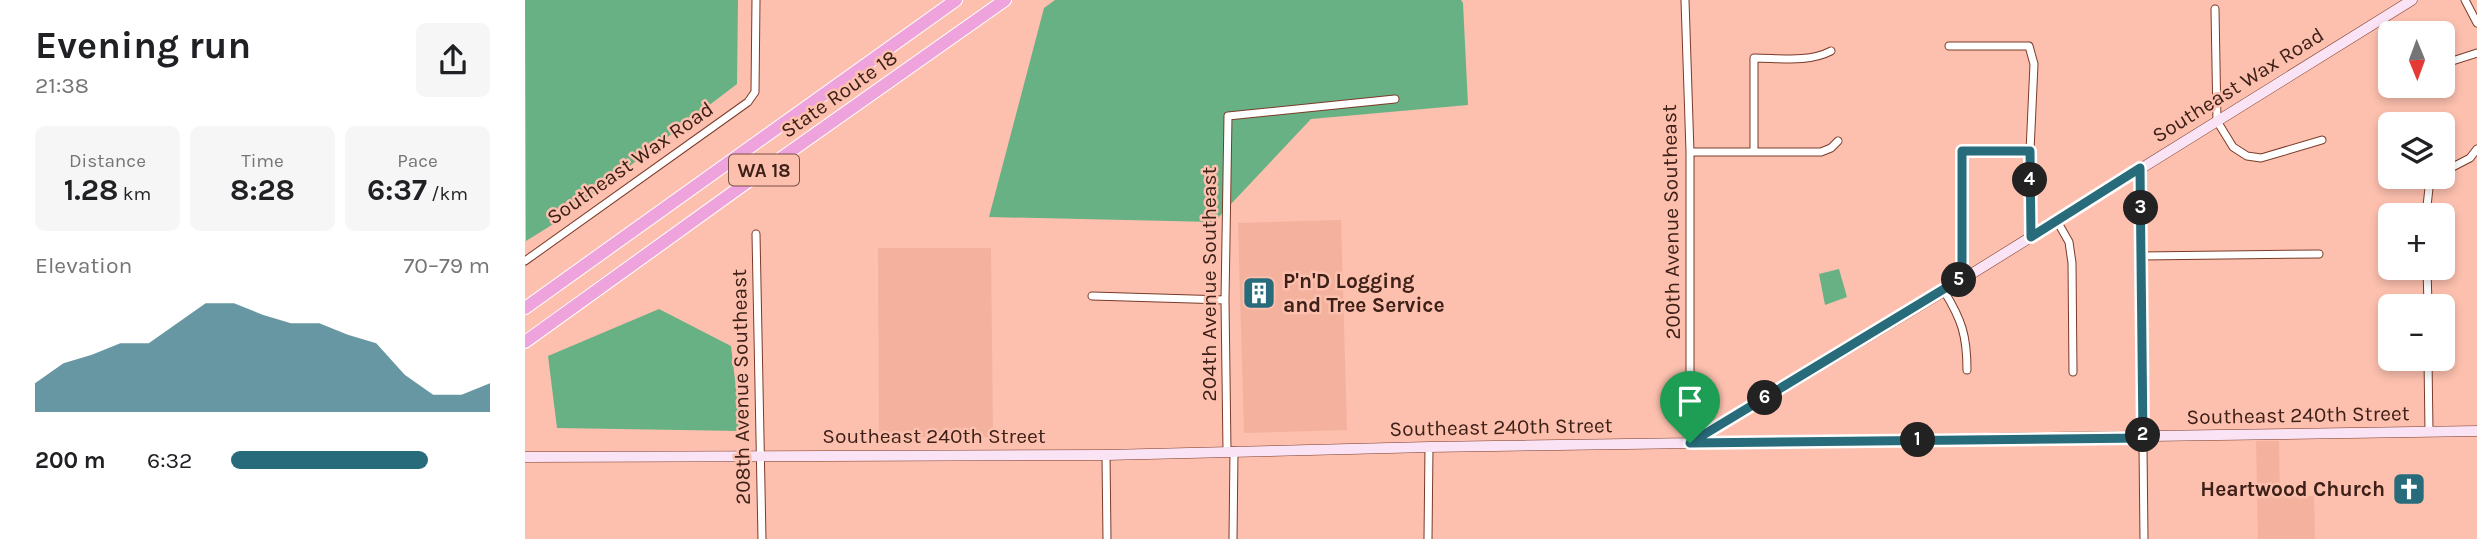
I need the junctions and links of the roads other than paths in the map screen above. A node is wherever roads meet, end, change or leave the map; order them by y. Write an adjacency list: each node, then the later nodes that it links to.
1 (756, 0): 28 (street, Southeast Wax Road)
2 (956, 0): 33 (highway, State Route 18 / WA 18)
3 (1005, 0): 34 (highway, State Route 18 / WA 18)
4 (1685, 0): 19 (street, 200th Avenue Southeast)
5 (2412, 0): 14 (main road, Southeast Wax Road)
6 (2465, 0): 8 (street)
7 (2215, 9): 14 (street)
8 (2477, 23)
9 (1949, 46): 18 (street)
10 (1831, 51): 20 (street)
11 (2477, 53): 12 (street)
12 (2455, 60)
13 (1395, 99): 32 (street, 204th Avenue Southeast)
14 (2217, 121): 15 (street); 22 (main road, Southeast Wax Road)
15 (2322, 140)
16 (1838, 141): 20 (street)
17 (2477, 149): 21 (street)
18 (2030, 151): 25 (street); 29 (street)
19 (1690, 152): 20 (street); 41 (street, 200th Avenue Southeast)
20 (1754, 152)
21 (2455, 166)
22 (2140, 168): 23 (main road, Southeast Wax Road); 27 (street)
23 (2057, 221): 25 (main road, Southeast Wax Road); 37 (street)
24 (756, 234): 44 (street, 208th Avenue Southeast)
25 (2031, 237): 29 (main road, Southeast Wax Road)
26 (2319, 254): 27 (street)
27 (2141, 256): 40 (street)
28 (525, 261)
29 (1962, 278): 30 (main road, Southeast Wax Road)
30 (1944, 291): 35 (street); 41 (main road, Southeast Wax Road)
31 (1092, 296): 32 (street)
32 (1225, 300): 43 (street, 204th Avenue Southeast)
33 (525, 307)
34 (525, 342)
35 (1967, 370)
36 (2428, 371): 39 (street)
37 (2073, 372)
38 (2477, 431): 39 (main road, Southeast 240th Street)
39 (2429, 432): 40 (main road, Southeast 240th Street)
40 (2143, 438): 41 (main road, Southeast 240th Street); 51 (street)
41 (1690, 443): 42 (main road, Southeast 240th Street)
42 (1429, 447): 43 (main road, Southeast 240th Street); 50 (street)
43 (1231, 451): 45 (main road, Southeast 240th Street); 49 (street, 204th Avenue Southeast)
44 (760, 455): 45 (main road, Southeast 240th Street); 46 (main road, Southeast 240th Street); 47 (street, 208th Avenue Southeast)
45 (1105, 455): 48 (street)
46 (525, 457)
47 (762, 539)
48 (1107, 539)
49 (1233, 539)
50 (1428, 539)
51 (2144, 539)

